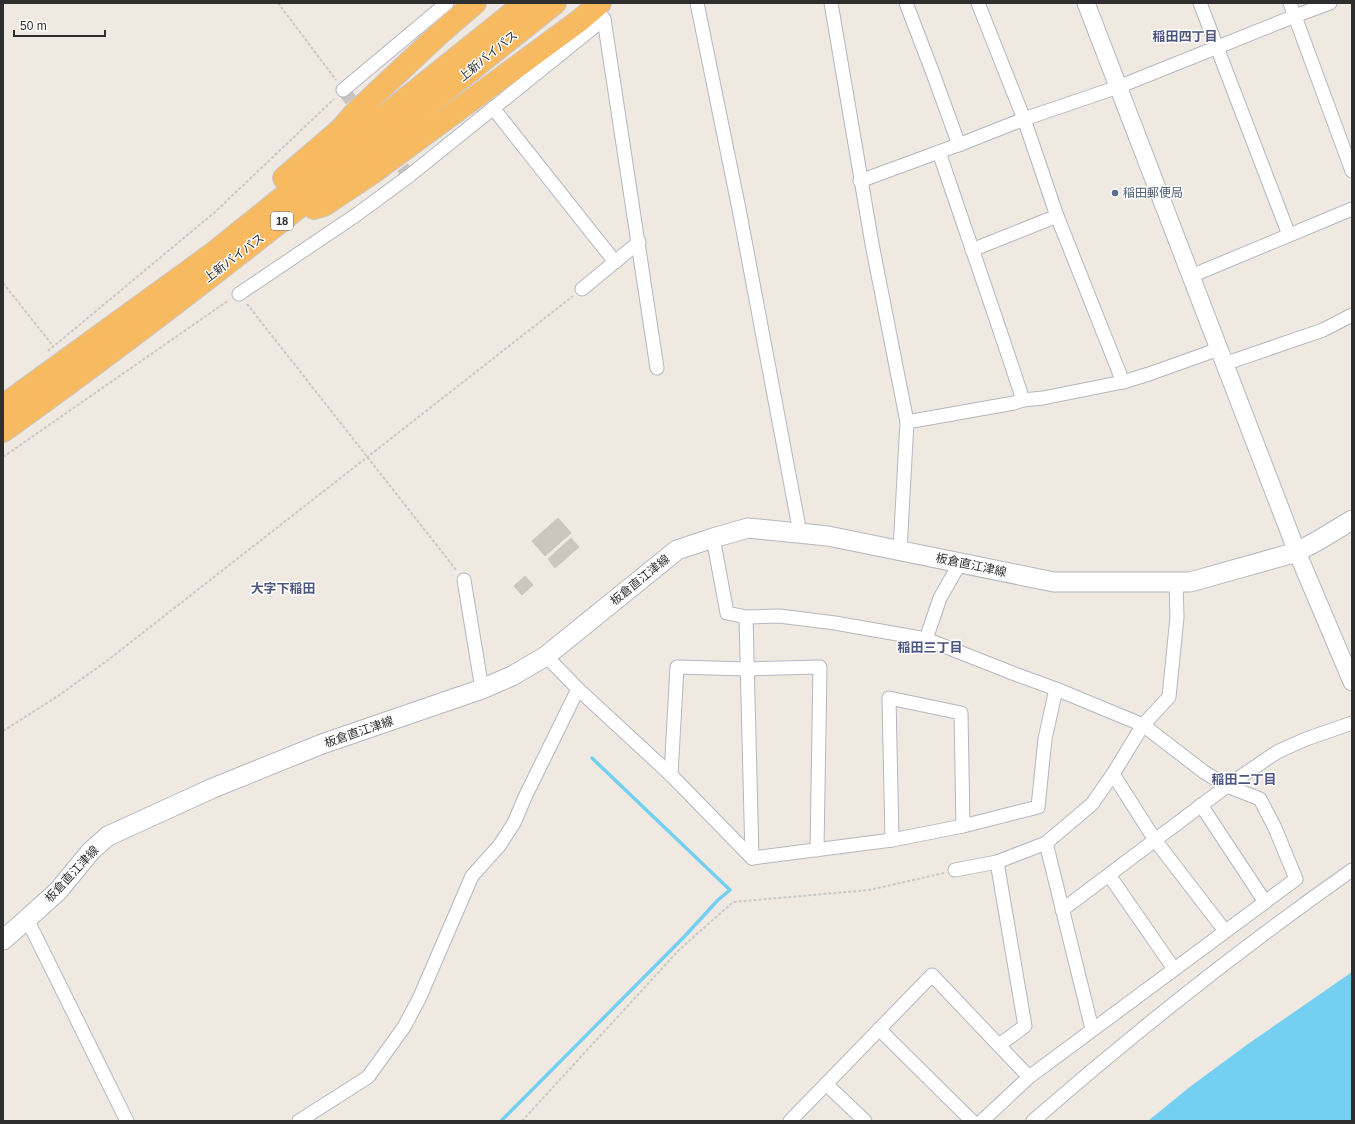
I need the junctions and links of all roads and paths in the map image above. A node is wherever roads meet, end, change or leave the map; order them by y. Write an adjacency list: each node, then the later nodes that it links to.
1 (278, 3): 18 (path)
2 (447, 3): 18 (street)
3 (475, 3): 36 (highway, 18)
4 (525, 3): 36 (highway, 上新バイパス / 18)
5 (554, 3): 26 (highway, 上新バイパス / 18)
6 (697, 3): 48 (street)
7 (831, 3): 24 (street)
8 (906, 3): 21 (street)
9 (978, 3): 20 (street)
10 (1086, 3): 17 (street)
11 (1200, 3): 16 (street)
12 (1290, 3): 15 (street)
13 (1330, 3): 15 (street)
14 (600, 10): 19 (street); 26 (highway); 29 (street)
15 (1295, 16): 16 (street); 23 (street)
16 (1218, 47): 17 (street); 28 (street)
17 (1118, 87): 20 (street); 32 (street)
18 (343, 90): 33 (path)
19 (493, 108): 31 (street); 35 (street)
20 (1024, 119): 21 (street); 27 (street)
21 (959, 145): 22 (street)
22 (939, 152): 24 (street); 30 (street)
23 (1352, 171)
24 (860, 181): 43 (street)
25 (1352, 210): 28 (street)
26 (290, 215): 44 (highway, 上新バイパス / 18)
27 (1057, 216): 30 (street); 40 (street)
28 (1290, 235): 32 (street)
29 (639, 242): 31 (street); 39 (street)
30 (972, 250): 41 (street)
31 (615, 262): 34 (street)
32 (1191, 276): 38 (street)
33 (3, 283)
34 (582, 289): 46 (path)
35 (239, 294): 45 (path); 46 (path)
36 (150, 300): 42 (highway, 上新バイパス / 18)
37 (1352, 315): 38 (street)
38 (1222, 357): 40 (street); 51 (street)
39 (657, 368)
40 (1124, 382): 41 (street)
41 (1023, 400): 43 (street)
42 (3, 406)
43 (907, 422): 50 (street)
44 (3, 431)
45 (3, 456)
46 (367, 458): 53 (path); 65 (path)
47 (1352, 520): 51 (main road, 板倉直江津線)
48 (800, 533): 49 (main road, 板倉直江津線); 50 (main road, 板倉直江津線)
49 (713, 538): 55 (street); 57 (main road, 板倉直江津線)
50 (900, 550): 52 (main road, 板倉直江津線)
51 (1297, 552): 54 (main road, 板倉直江津線); 59 (street)
52 (960, 563): 54 (main road, 板倉直江津線); 56 (street)
53 (464, 580): 62 (street)
54 (1176, 582): 64 (street)
55 (746, 617): 56 (street); 58 (street)
56 (926, 638): 61 (street)
57 (546, 656): 60 (street); 62 (main road, 板倉直江津線)
58 (747, 669): 67 (street); 74 (street); 75 (street)
59 (1352, 682)
60 (578, 689): 67 (street); 92 (street)
61 (1056, 689): 64 (street); 70 (street)
62 (482, 690): 82 (main road, 板倉直江津線)
63 (1352, 723): 68 (street)
64 (1143, 725): 66 (street); 68 (street)
65 (3, 731)
66 (1113, 774): 72 (street); 73 (street)
67 (672, 775): 75 (street)
68 (1227, 786): 69 (street); 80 (street)
69 (1201, 805): 72 (street); 80 (street)
70 (963, 826): 71 (street); 71 (street)
71 (892, 840): 74 (street)
72 (1155, 840): 79 (street); 83 (street)
73 (1046, 843): 76 (street); 81 (street)
74 (817, 850): 75 (street)
75 (752, 858)
76 (997, 862): 77 (street); 88 (street)
77 (955, 870): 93 (path)
78 (1352, 870): 98 (street)
79 (1109, 875): 81 (street); 85 (street)
80 (1265, 902): 83 (street)
81 (1062, 910): 87 (street)
82 (27, 919): 84 (main road, 板倉直江津線); 91 (street)
83 (1225, 931): 85 (street)
84 (3, 940)
85 (1174, 969): 87 (street)
86 (879, 1029): 88 (street); 90 (street); 96 (street)
87 (1092, 1029): 89 (street)
88 (1000, 1045): 89 (street)
89 (1029, 1077): 97 (street)
90 (826, 1084): 94 (street); 95 (street)
91 (127, 1121)
92 (299, 1121)
93 (522, 1121)
94 (790, 1121)
95 (865, 1121)
96 (972, 1121)
97 (982, 1121)
98 (1033, 1121)

